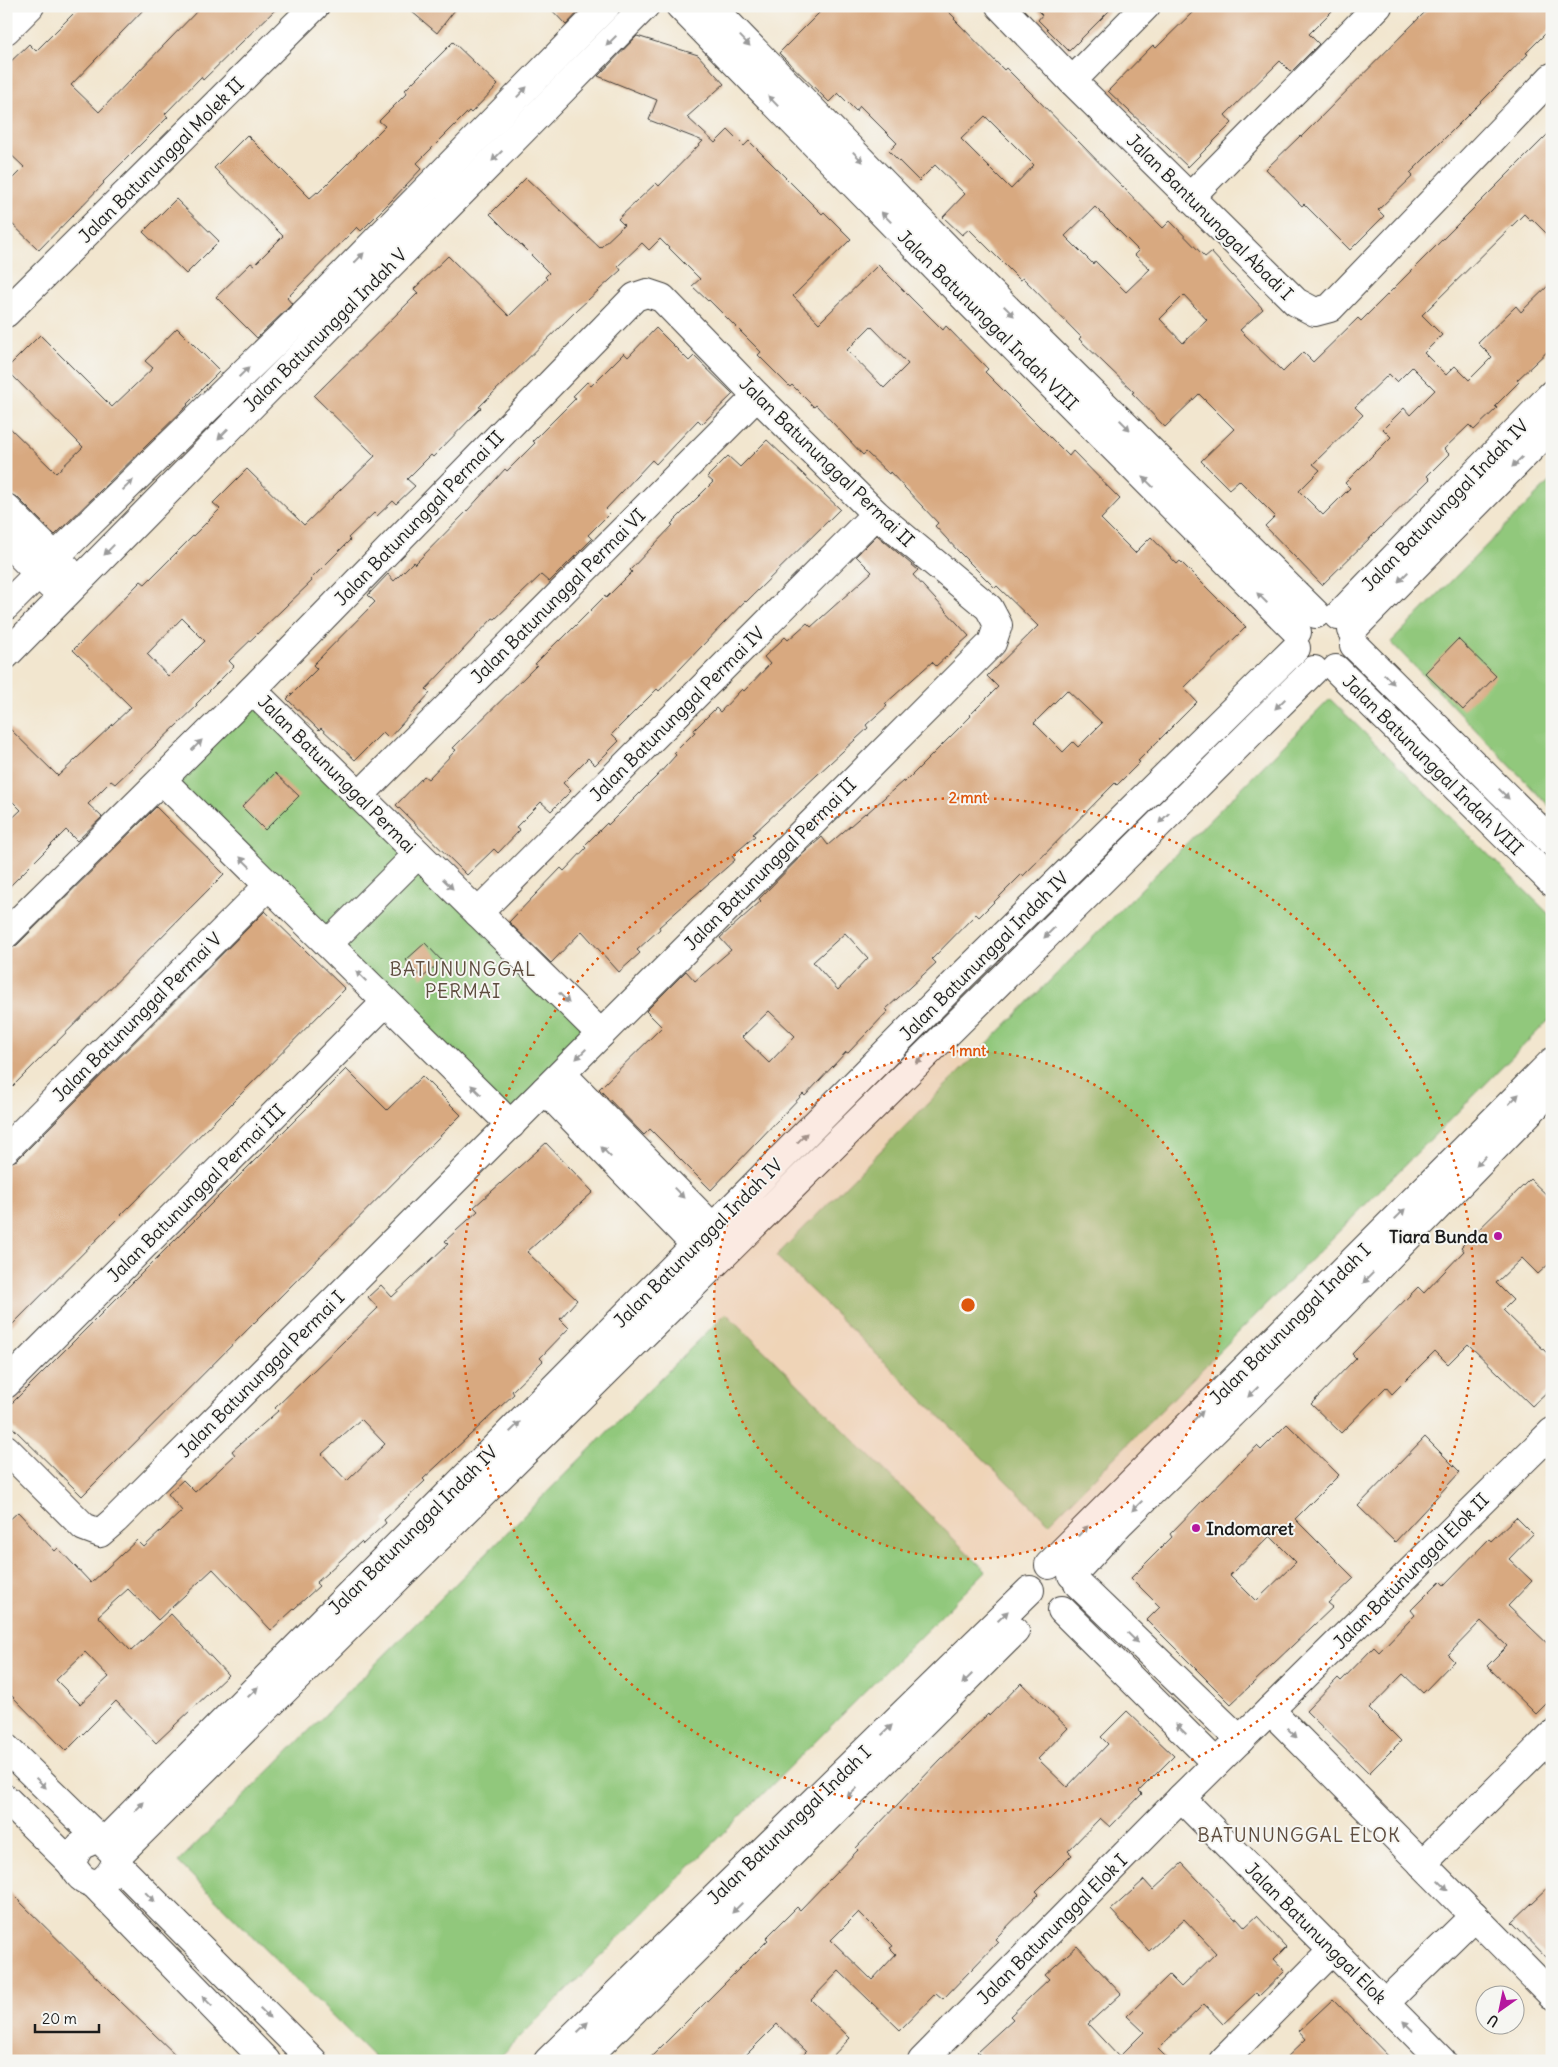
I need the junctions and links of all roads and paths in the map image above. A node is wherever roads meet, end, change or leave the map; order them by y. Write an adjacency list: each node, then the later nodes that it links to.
1 (30, 6): 10 (street)
2 (315, 6): 15 (street, Jalan Batununggal Molek II)
3 (606, 6): 16 (street, Jalan Batununggal Indah V, one-way to 3)
4 (645, 6): 16 (street, Jalan Batununggal Indah V, one-way to 16)
5 (680, 6): 14 (street, Jalan Batununggal Indah VIII, one-way to 5)
6 (711, 6): 14 (street, Jalan Batununggal Indah VIII, one-way to 14)
7 (1000, 6): 12 (street, Jalan Bantununggal Abadi I)
8 (1146, 6): 12 (street)
9 (1378, 6): 13 (street)
10 (6, 30)
11 (1552, 77): 13 (street, Jalan Bantununggal Abadi I)
12 (1072, 81): 13 (street, Jalan Bantununggal Abadi I)
13 (1190, 197)
14 (974, 292): 26 (street, Jalan Batununggal Indah VIII, one-way to 26); 27 (street, Jalan Batununggal Indah VIII, one-way to 14)
15 (6, 313)
16 (319, 318): 23 (street, Jalan Batununggal Indah V, one-way to 16); 24 (street, Jalan Batununggal Indah V, one-way to 24)
17 (1552, 394): 26 (street, Jalan Batununggal Indah IV)
18 (757, 396): 21 (street, Jalan Batununggal Permai II); 30 (street, Jalan Batununggal Permai II); 32 (street, Jalan Batununggal Permai VI)
19 (1552, 427): 26 (street, Jalan Batununggal Indah IV, one-way to 26)
20 (6, 508): 23 (street)
21 (876, 514): 37 (street, Jalan Batununggal Permai IV); 43 (street, Jalan Batununggal Permai II)
22 (6, 542): 23 (street)
23 (46, 565): 24 (street); 25 (street, Jalan Batununggal Indah V)
24 (71, 589): 28 (street, Jalan Batununggal Indah V)
25 (6, 606)
26 (1340, 626): 27 (street); 29 (street); 33 (street, Jalan Batununggal Indah VIII, one-way to 33)
27 (1296, 640): 29 (street); 40 (street, Jalan Batununggal Indah IV)
28 (6, 655)
29 (1325, 670): 35 (street, Jalan Batununggal Indah VIII); 41 (street, Jalan Batununggal Indah IV, one-way to 41)
30 (252, 690): 31 (street, Jalan Batununggal Permai, one-way to 30); 32 (street, Jalan Batununggal Permai)
31 (162, 780): 36 (street, one-way to 31); 38 (street)
32 (360, 796): 34 (street, Jalan Batununggal Permai)
33 (1552, 842)
34 (418, 854): 37 (street, Jalan Batununggal Permai, one-way to 37); 39 (street)
35 (1552, 882)
36 (269, 885): 39 (street); 48 (street, Jalan Batununggal Permai V)
37 (478, 913): 43 (street, Jalan Batununggal Permai, one-way to 43)
38 (6, 934)
39 (328, 944): 42 (street, one-way to 39)
40 (964, 974): 41 (street); 49 (street, Jalan Batununggal Indah IV, one-way to 40)
41 (984, 996): 49 (street, Jalan Batununggal Indah IV, one-way to 49)
42 (386, 1002): 47 (street, one-way to 42); 50 (street, Jalan Batununggal Permai III)
43 (601, 1034): 45 (street, one-way to 45)
44 (1552, 1062): 53 (street, Jalan Batununggal Indah I, one-way to 44)
45 (553, 1082): 47 (street); 49 (street)
46 (1552, 1089): 53 (street, Jalan Batununggal Indah I, one-way to 53)
47 (511, 1125): 52 (street, Jalan Batununggal Permai I)
48 (6, 1149)
49 (714, 1246): 62 (street, Jalan Batununggal Indah IV)
50 (6, 1384)
51 (1552, 1432): 55 (street, Jalan Batununggal Elok II)
52 (6, 1449)
53 (1066, 1575): 54 (street); 54 (street); 57 (street, one-way to 57)
54 (1044, 1603): 59 (street, one-way to 54); 72 (street, Jalan Batununggal Indah I, one-way to 54); 73 (street, Jalan Batununggal Indah I, one-way to 73)
55 (1270, 1710): 57 (street); 64 (street, one-way to 64)
56 (1552, 1736): 64 (street)
57 (1240, 1740): 59 (street)
58 (6, 1748): 62 (street, one-way to 62)
59 (1216, 1763): 60 (street)
60 (1181, 1798): 67 (street, Jalan Batununggal Elok); 74 (street, Jalan Batununggal Elok I)
61 (6, 1799): 63 (street)
62 (109, 1850): 63 (street); 65 (street); 71 (street, one-way to 71)
63 (71, 1863): 65 (street)
64 (1422, 1864): 66 (street, one-way to 66)
65 (93, 1883): 70 (street, one-way to 65)
66 (1474, 1916): 68 (street); 69 (street)
67 (1333, 1950): 69 (street, Jalan Batununggal Elok); 75 (street)
68 (1551, 1992)
69 (1385, 2003): 76 (street, Jalan Batununggal Elok, one-way to 69)
70 (266, 2061)
71 (313, 2061)
72 (548, 2061)
73 (583, 2061)
74 (922, 2061)
75 (1223, 2061)
76 (1442, 2061)

